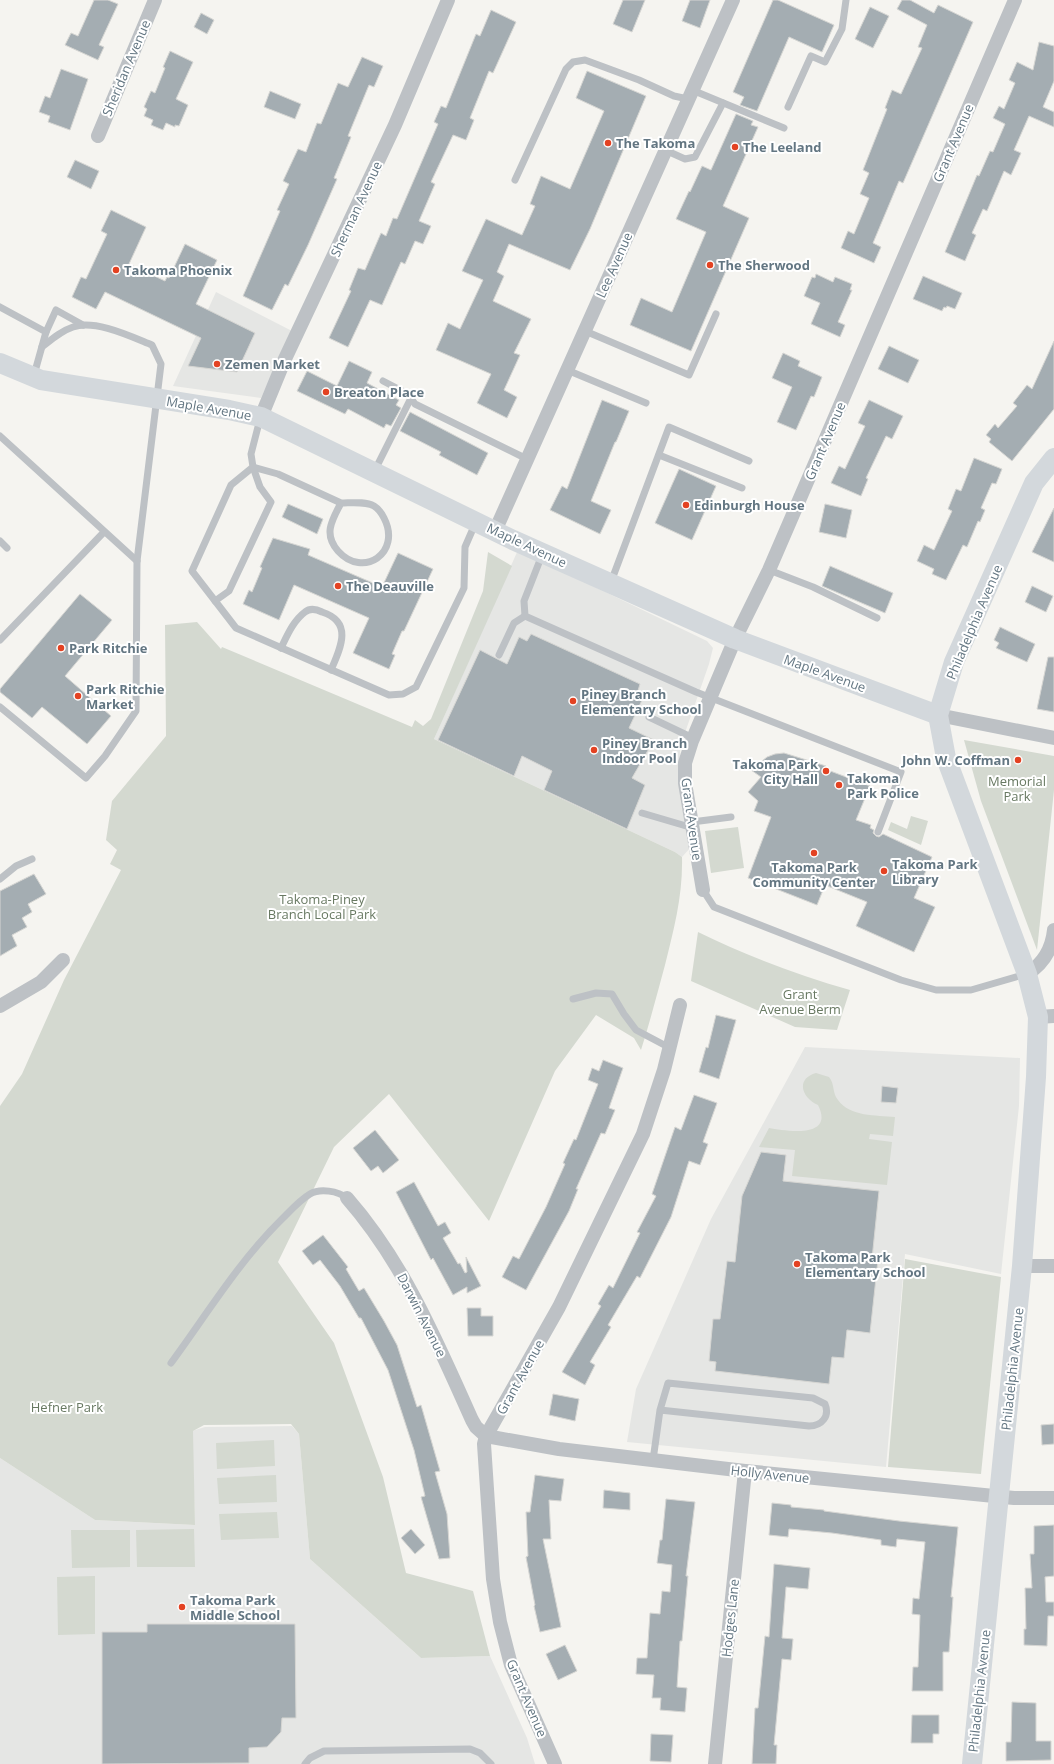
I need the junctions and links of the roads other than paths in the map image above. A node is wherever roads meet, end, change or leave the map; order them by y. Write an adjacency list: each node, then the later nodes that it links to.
1 (155, 0): 10 (street, Sheridan Avenue)
2 (448, 0): 26 (street, Sherman Avenue)
3 (733, 0): 6 (street, Lee Avenue)
4 (846, 0): 8 (lane)
5 (1015, 0): 43 (street, Grant Avenue)
6 (690, 95): 7 (lane); 11 (street, Lee Avenue); 12 (lane)
7 (723, 103): 9 (lane); 11 (lane)
8 (788, 107)
9 (784, 128)
10 (98, 136)
11 (665, 150): 16 (street, Lee Avenue)
12 (514, 180)
13 (0, 307): 17 (lane)
14 (716, 314): 16 (lane)
15 (83, 324): 17 (lane); 18 (lane); 23 (lane)
16 (584, 331): 20 (street, Lee Avenue)
17 (46, 332): 18 (lane)
18 (42, 347): 21 (lane)
19 (0, 363): 21 (main road, Maple Avenue)
20 (567, 370): 25 (lane); 30 (street, Lee Avenue)
21 (34, 377): 23 (main road, Maple Avenue)
22 (383, 381): 24 (lane)
23 (157, 398): 26 (main road, Maple Avenue); 42 (lane)
24 (411, 398): 30 (lane); 33 (lane)
25 (646, 403)
26 (261, 417): 32 (lane); 33 (main road, Maple Avenue)
27 (0, 436): 38 (lane)
28 (659, 455): 31 (lane); 34 (lane); 44 (lane)
29 (1054, 458): 55 (main road, Philadelphia Avenue)
30 (527, 459): 37 (street, Lee Avenue)
31 (749, 462)
32 (252, 467): 35 (lane); 45 (lane); 45 (lane)
33 (374, 472): 36 (main road, Maple Avenue)
34 (742, 488)
35 (341, 503): 35 (lane)
36 (475, 522): 37 (main road, Maple Avenue); 52 (lane)
37 (495, 531): 41 (main road, Maple Avenue)
38 (104, 532): 42 (lane); 49 (lane)
39 (0, 541): 40 (lane)
40 (7, 548)
41 (543, 553): 44 (main road, Maple Avenue); 46 (lane)
42 (137, 561): 54 (lane)
43 (769, 570): 47 (lane); 48 (street, Grant Avenue)
44 (610, 583): 48 (main road, Maple Avenue)
45 (215, 601): 50 (lane)
46 (525, 616): 51 (lane); 53 (lane)
47 (877, 618)
48 (735, 639): 53 (street, Grant Avenue); 55 (main road, Maple Avenue)
49 (0, 640)
50 (282, 648): 52 (lane); 52 (lane)
51 (499, 655)
52 (331, 670)
53 (710, 696): 57 (street, Grant Avenue); 62 (lane)
54 (0, 707)
55 (938, 716): 58 (street, Maple Avenue); 68 (main road, Philadelphia Avenue)
56 (649, 717): 57 (lane)
57 (693, 738): 61 (street, Grant Avenue)
58 (1054, 738)
59 (642, 813): 61 (lane)
60 (731, 817): 61 (lane)
61 (693, 825): 65 (street, Grant Avenue)
62 (878, 832)
63 (32, 859): 64 (lane)
64 (0, 879)
65 (703, 890): 68 (lane)
66 (1054, 930): 68 (street)
67 (63, 960): 71 (street)
68 (1027, 974): 72 (main road, Philadelphia Avenue)
69 (573, 999): 73 (lane)
70 (680, 1005): 73 (street, Grant Avenue)
71 (0, 1006)
72 (1046, 1016): 75 (main road, Philadelphia Avenue)
73 (670, 1048): 79 (street, Grant Avenue)
74 (347, 1198): 77 (lane); 79 (street, Darwin Avenue)
75 (1022, 1266): 76 (street); 82 (main road, Philadelphia Avenue)
76 (1054, 1266)
77 (171, 1363)
78 (660, 1410): 78 (lane); 80 (lane)
79 (486, 1436): 80 (street, Holly Avenue); 86 (street, Grant Avenue)
80 (653, 1460): 81 (street, Holly Avenue)
81 (745, 1471): 82 (street, Holly Avenue); 87 (street, Hodges Lane)
82 (999, 1496): 83 (street, Holly Avenue); 88 (main road, Philadelphia Avenue)
83 (1054, 1498)
84 (305, 1764): 85 (lane)
85 (491, 1764)
86 (555, 1764)
87 (715, 1764)
88 (972, 1764)

